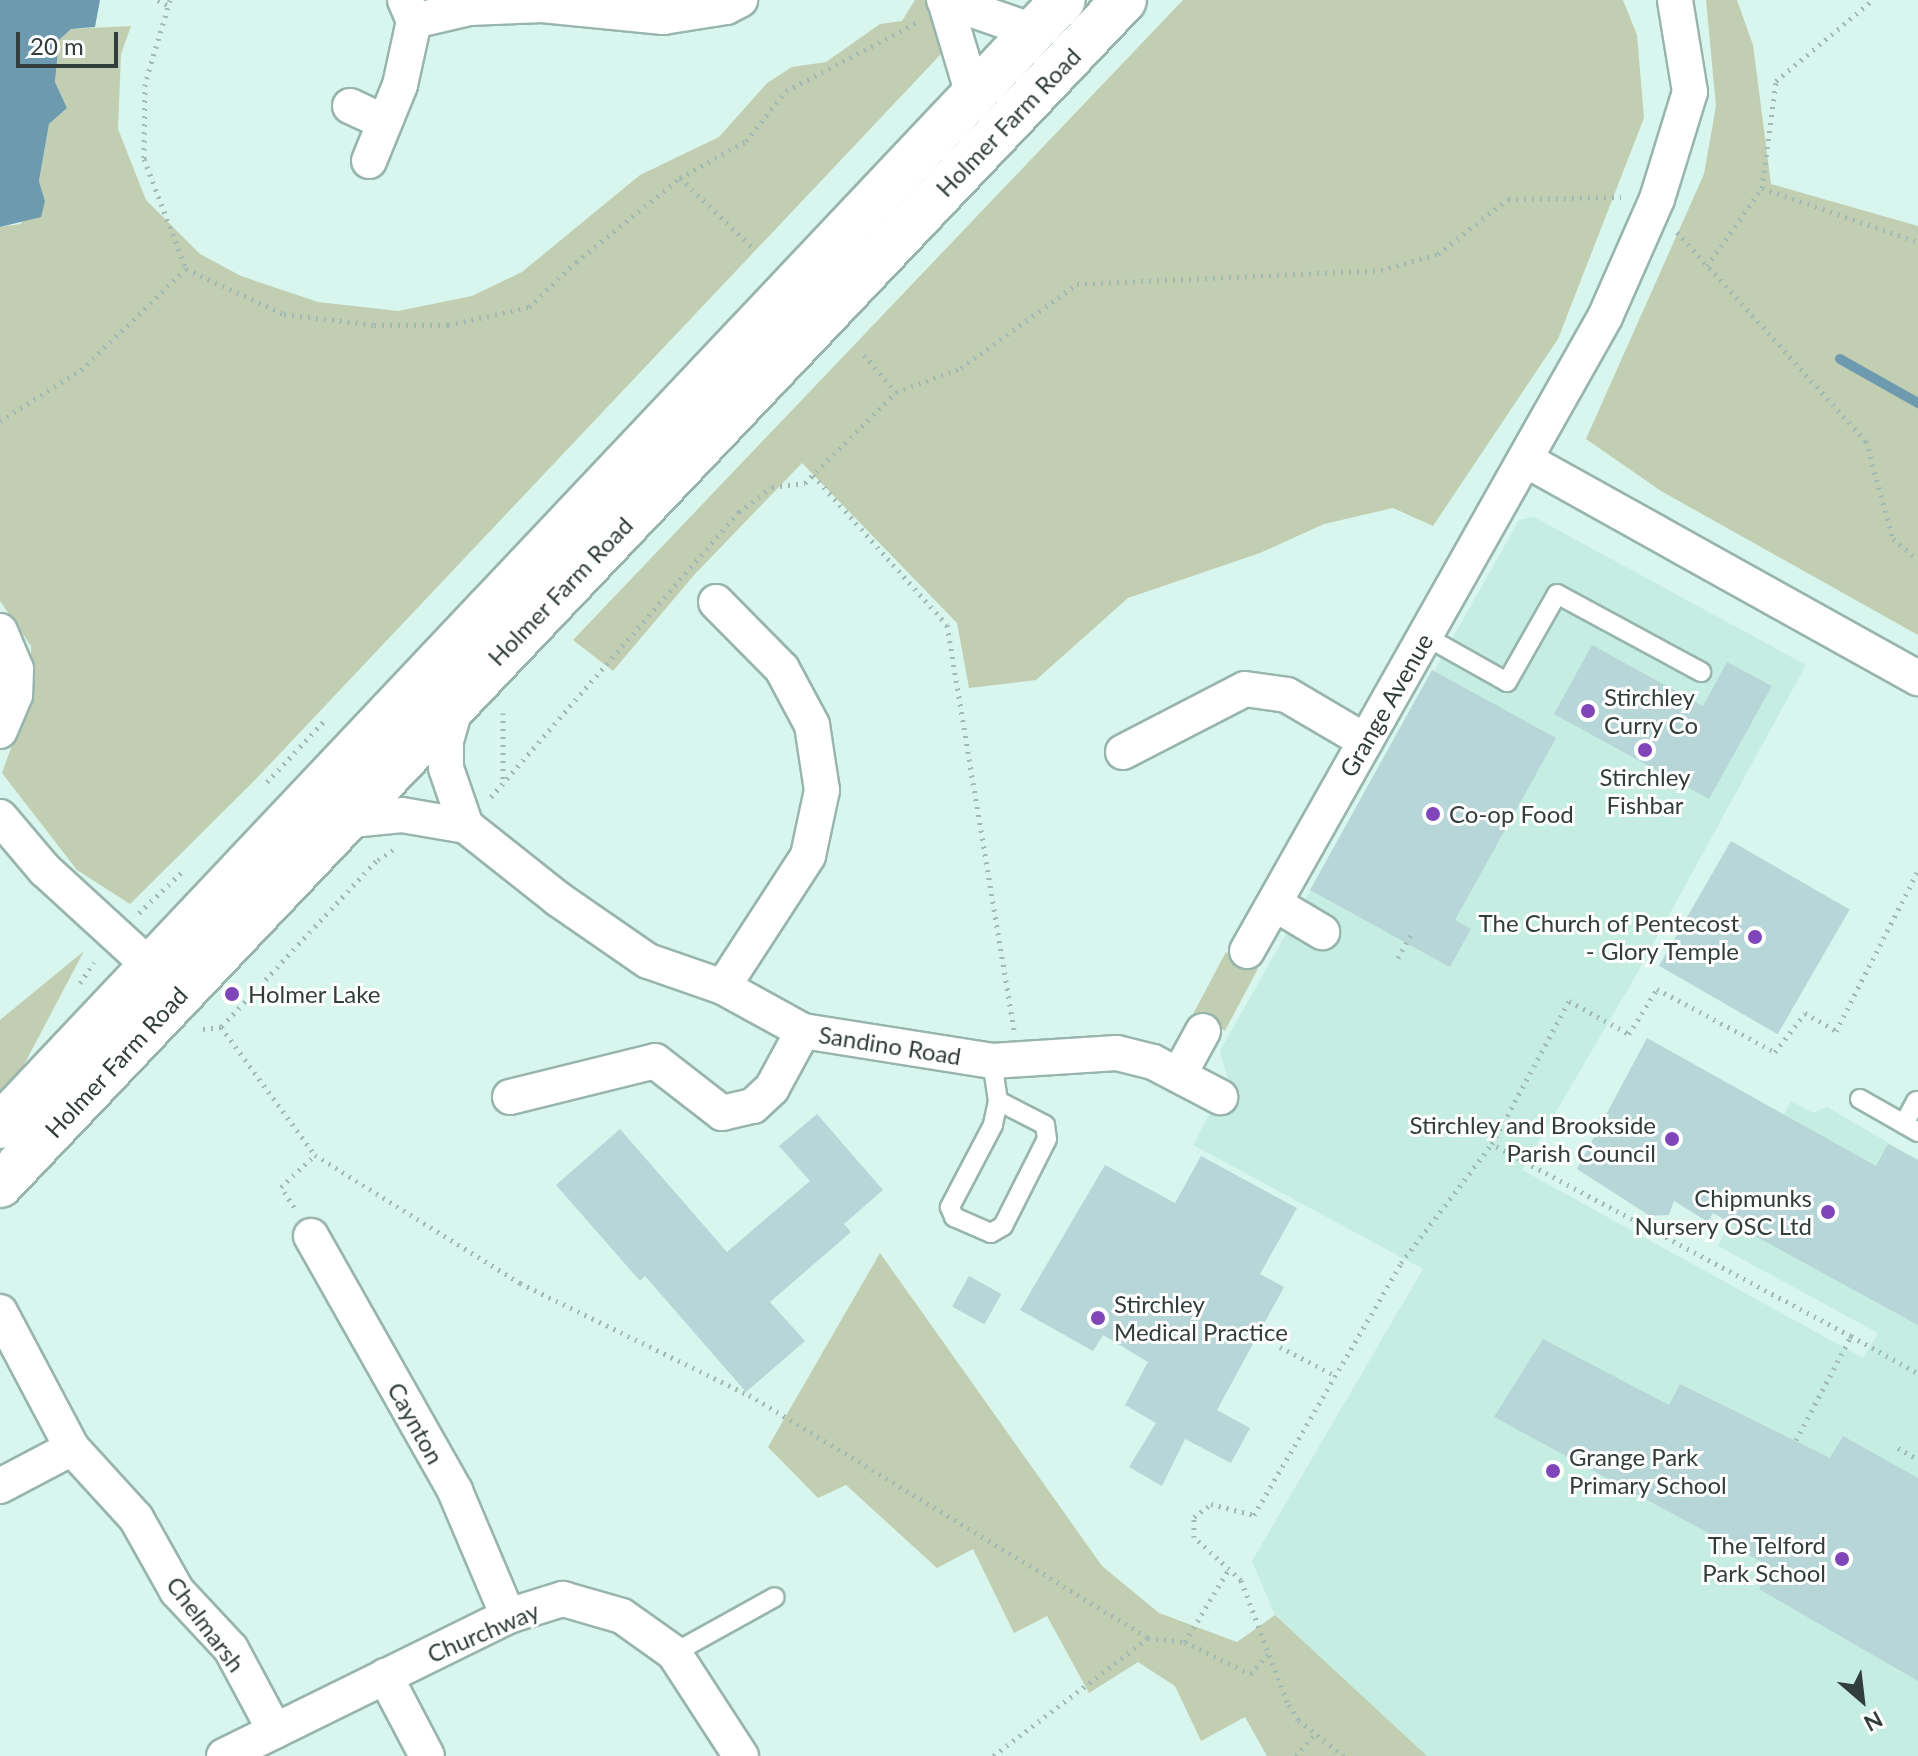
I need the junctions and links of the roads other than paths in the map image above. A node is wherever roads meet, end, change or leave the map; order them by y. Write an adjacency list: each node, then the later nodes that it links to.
1 (740, 0): 6 (street)
2 (1063, 0): 7 (street, Holmer Farm Road)
3 (1124, 0): 18 (street, Holmer Farm Road)
4 (1675, 0): 12 (street, Grange Avenue)
5 (939, 6): 7 (street); 8 (street)
6 (409, 11): 10 (street)
7 (1033, 31): 8 (street, Holmer Farm Road)
8 (973, 95): 28 (street, Holmer Farm Road)
9 (350, 106): 10 (street)
10 (385, 122): 11 (street)
11 (369, 161)
12 (1526, 460): 15 (street, Grange Avenue); 17 (street)
13 (716, 602): 29 (street)
14 (0, 631): 19 (street)
15 (1425, 636): 16 (lane); 20 (street, Grange Avenue)
16 (1701, 672)
17 (1918, 678)
18 (458, 698): 23 (street, Holmer Farm Road); 24 (street)
19 (0, 731)
20 (1365, 741): 21 (street); 25 (street, Grange Avenue)
21 (1123, 752)
22 (0, 817): 28 (street)
23 (341, 821): 24 (street, Sandino Road); 41 (street, Holmer Farm Road)
24 (466, 826): 29 (street, Sandino Road)
25 (1275, 904): 26 (street); 27 (street, Grange Avenue)
26 (1322, 932)
27 (1247, 951)
28 (153, 969): 39 (street, Holmer Farm Road)
29 (723, 987): 30 (street, Sandino Road)
30 (803, 1031): 32 (street, Sandino Road); 34 (street)
31 (1203, 1031): 33 (street)
32 (1004, 1050): 33 (street, Sandino Road); 37 (lane)
33 (1179, 1075): 35 (street, Sandino Road)
34 (510, 1097)
35 (1220, 1097)
36 (1860, 1099): 40 (lane)
37 (998, 1101): 37 (lane)
38 (1916, 1101): 40 (lane)
39 (0, 1126)
40 (1911, 1128)
41 (0, 1185)
42 (311, 1236): 48 (street, Caynton)
43 (0, 1312): 44 (street, Chelmarsh)
44 (13, 1367): 45 (street, Chelmarsh)
45 (72, 1448): 46 (street); 51 (street, Chelmarsh)
46 (0, 1486)
47 (775, 1597): 49 (lane)
48 (508, 1616): 49 (street, Churchway); 50 (street, Churchway)
49 (674, 1653): 54 (street, Churchway)
50 (385, 1676): 51 (street, Churchway); 53 (street)
51 (275, 1731): 52 (street, Churchway)
52 (224, 1756)
53 (427, 1756)
54 (741, 1756)

